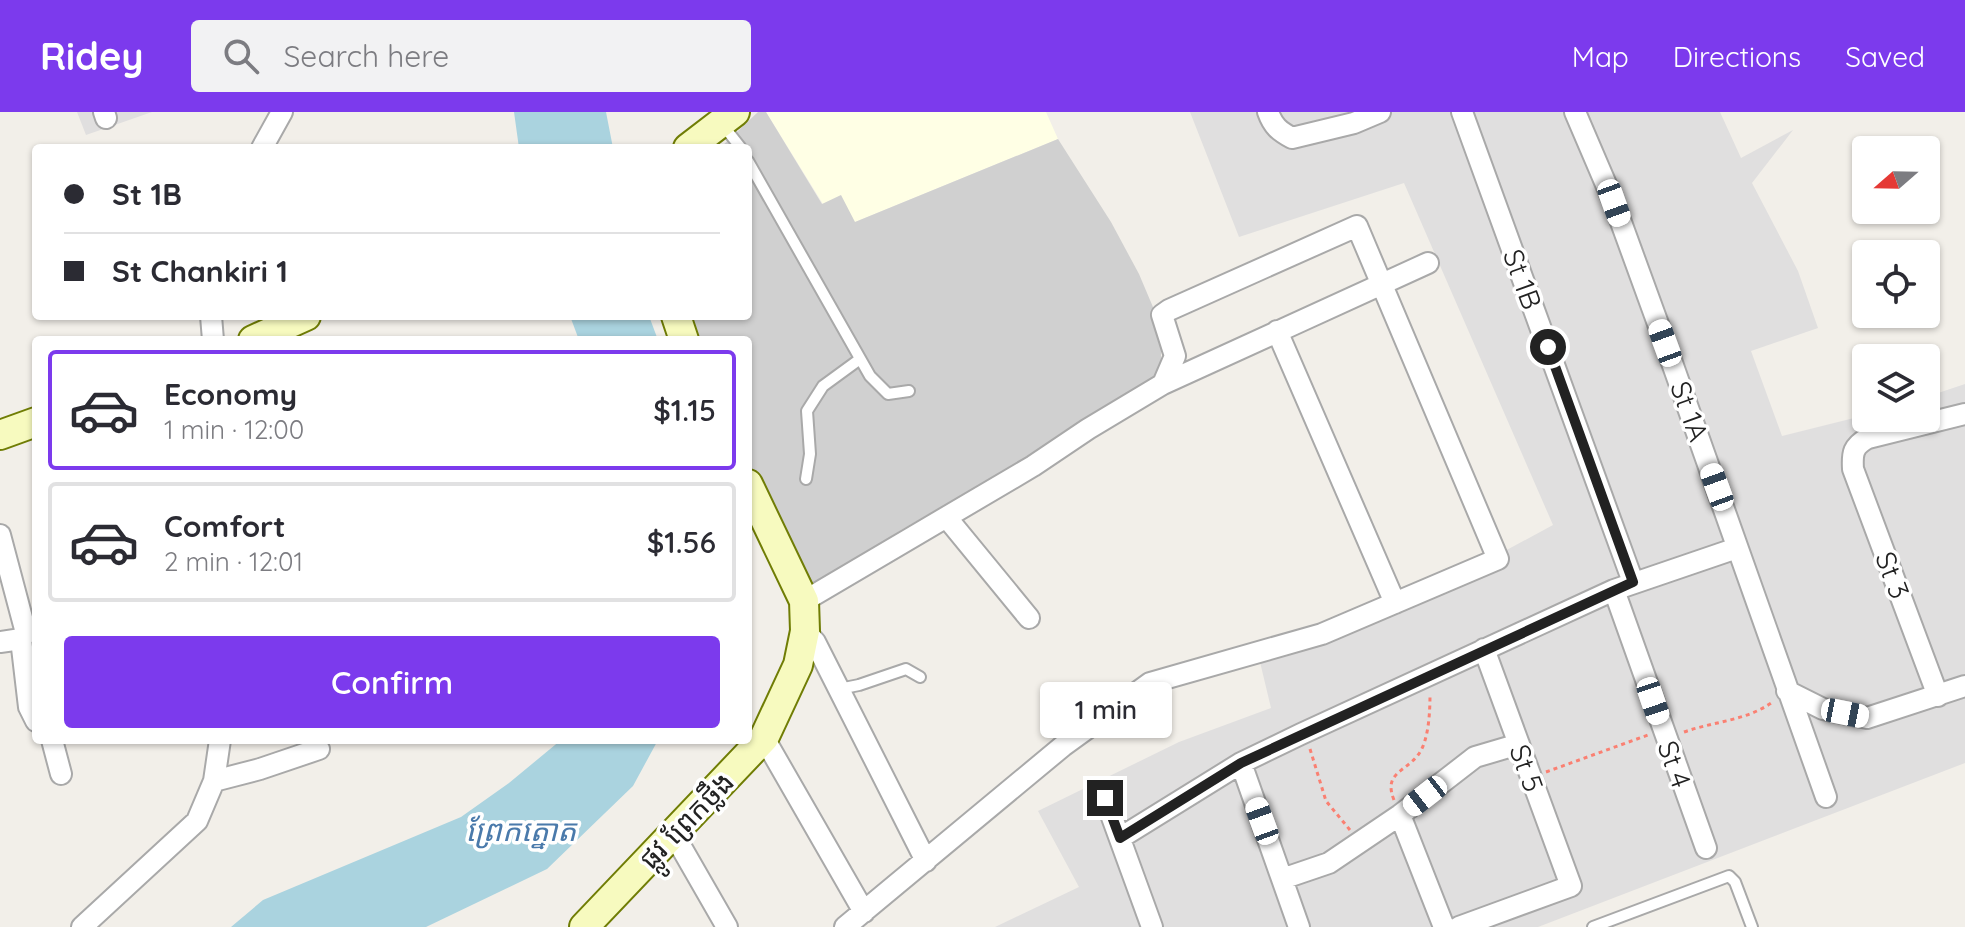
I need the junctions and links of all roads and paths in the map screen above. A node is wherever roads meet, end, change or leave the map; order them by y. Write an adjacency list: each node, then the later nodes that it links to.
1 (282, 112): 7 (street)
2 (1268, 112): 3 (street)
3 (1380, 112)
4 (1462, 112): 27 (street, St 1B)
5 (1575, 112): 26 (street, St 1A)
6 (728, 118): 8 (street); 9 (lane)
7 (264, 144)
8 (693, 144)
9 (739, 144)
10 (752, 168): 16 (lane)
11 (1428, 263): 12 (street)
12 (1382, 285): 14 (street); 17 (street); 29 (street)
13 (297, 320): 15 (street)
14 (1277, 331): 17 (street); 29 (street)
15 (262, 336)
16 (860, 359): 18 (lane); 22 (lane)
17 (1163, 384): 24 (street)
18 (909, 391)
19 (1965, 414): 40 (street, St 3)
20 (32, 423): 21 (street)
21 (0, 435)
22 (806, 479)
23 (752, 492): 28 (street, ផ្លូវ ព្រែកថ្លឹង)
24 (947, 518): 28 (street); 30 (street)
25 (0, 535): 32 (street)
26 (1737, 548): 27 (street); 39 (street, St 1A)
27 (1623, 586): 34 (street); 43 (street, St 4)
28 (804, 601): 31 (street, ផ្លូវ ព្រែកថ្លឹង)
29 (1395, 603): 60 (street)
30 (1029, 618)
31 (805, 631): 38 (street); 44 (street, ផ្លូវ ព្រែកថ្លឹង)
32 (28, 636): 33 (street); 41 (street)
33 (0, 642)
34 (1484, 649): 35 (street); 47 (street, St 5)
35 (1431, 674): 42 (street); 55 (path)
36 (920, 677): 38 (lane)
37 (1965, 686): 40 (street)
38 (839, 689): 60 (street)
39 (1787, 691): 40 (street); 43 (path); 53 (street, St 1A)
40 (1938, 696)
41 (32, 713)
42 (1301, 734): 49 (street); 58 (path)
43 (1664, 734): 51 (path); 59 (street, St 4)
44 (764, 738): 56 (street, ផ្លូវ ព្រែកថ្លឹង); 62 (street)
45 (53, 744): 50 (street)
46 (219, 744): 52 (street)
47 (1519, 744): 51 (street, St 5); 55 (street)
48 (319, 749): 52 (street)
49 (1241, 763): 57 (street); 61 (street)
50 (61, 774)
51 (1531, 777): 70 (street, St 5)
52 (214, 781): 63 (street)
53 (1826, 797)
54 (1105, 798): 57 (street)
55 (1400, 815): 58 (street); 69 (street)
56 (673, 833): 64 (street, ផ្លូវ ព្រែកថ្លឹង); 65 (street)
57 (1120, 838): 67 (street)
58 (1360, 842): 61 (street)
59 (1706, 848)
60 (926, 861): 62 (street)
61 (1282, 879): 68 (street)
62 (864, 912): 66 (street)
63 (82, 927)
64 (584, 927)
65 (727, 927)
66 (845, 927)
67 (1152, 927)
68 (1299, 927)
69 (1444, 927)
70 (1459, 927)
71 (1593, 927): 72 (lane)
72 (1752, 927)

